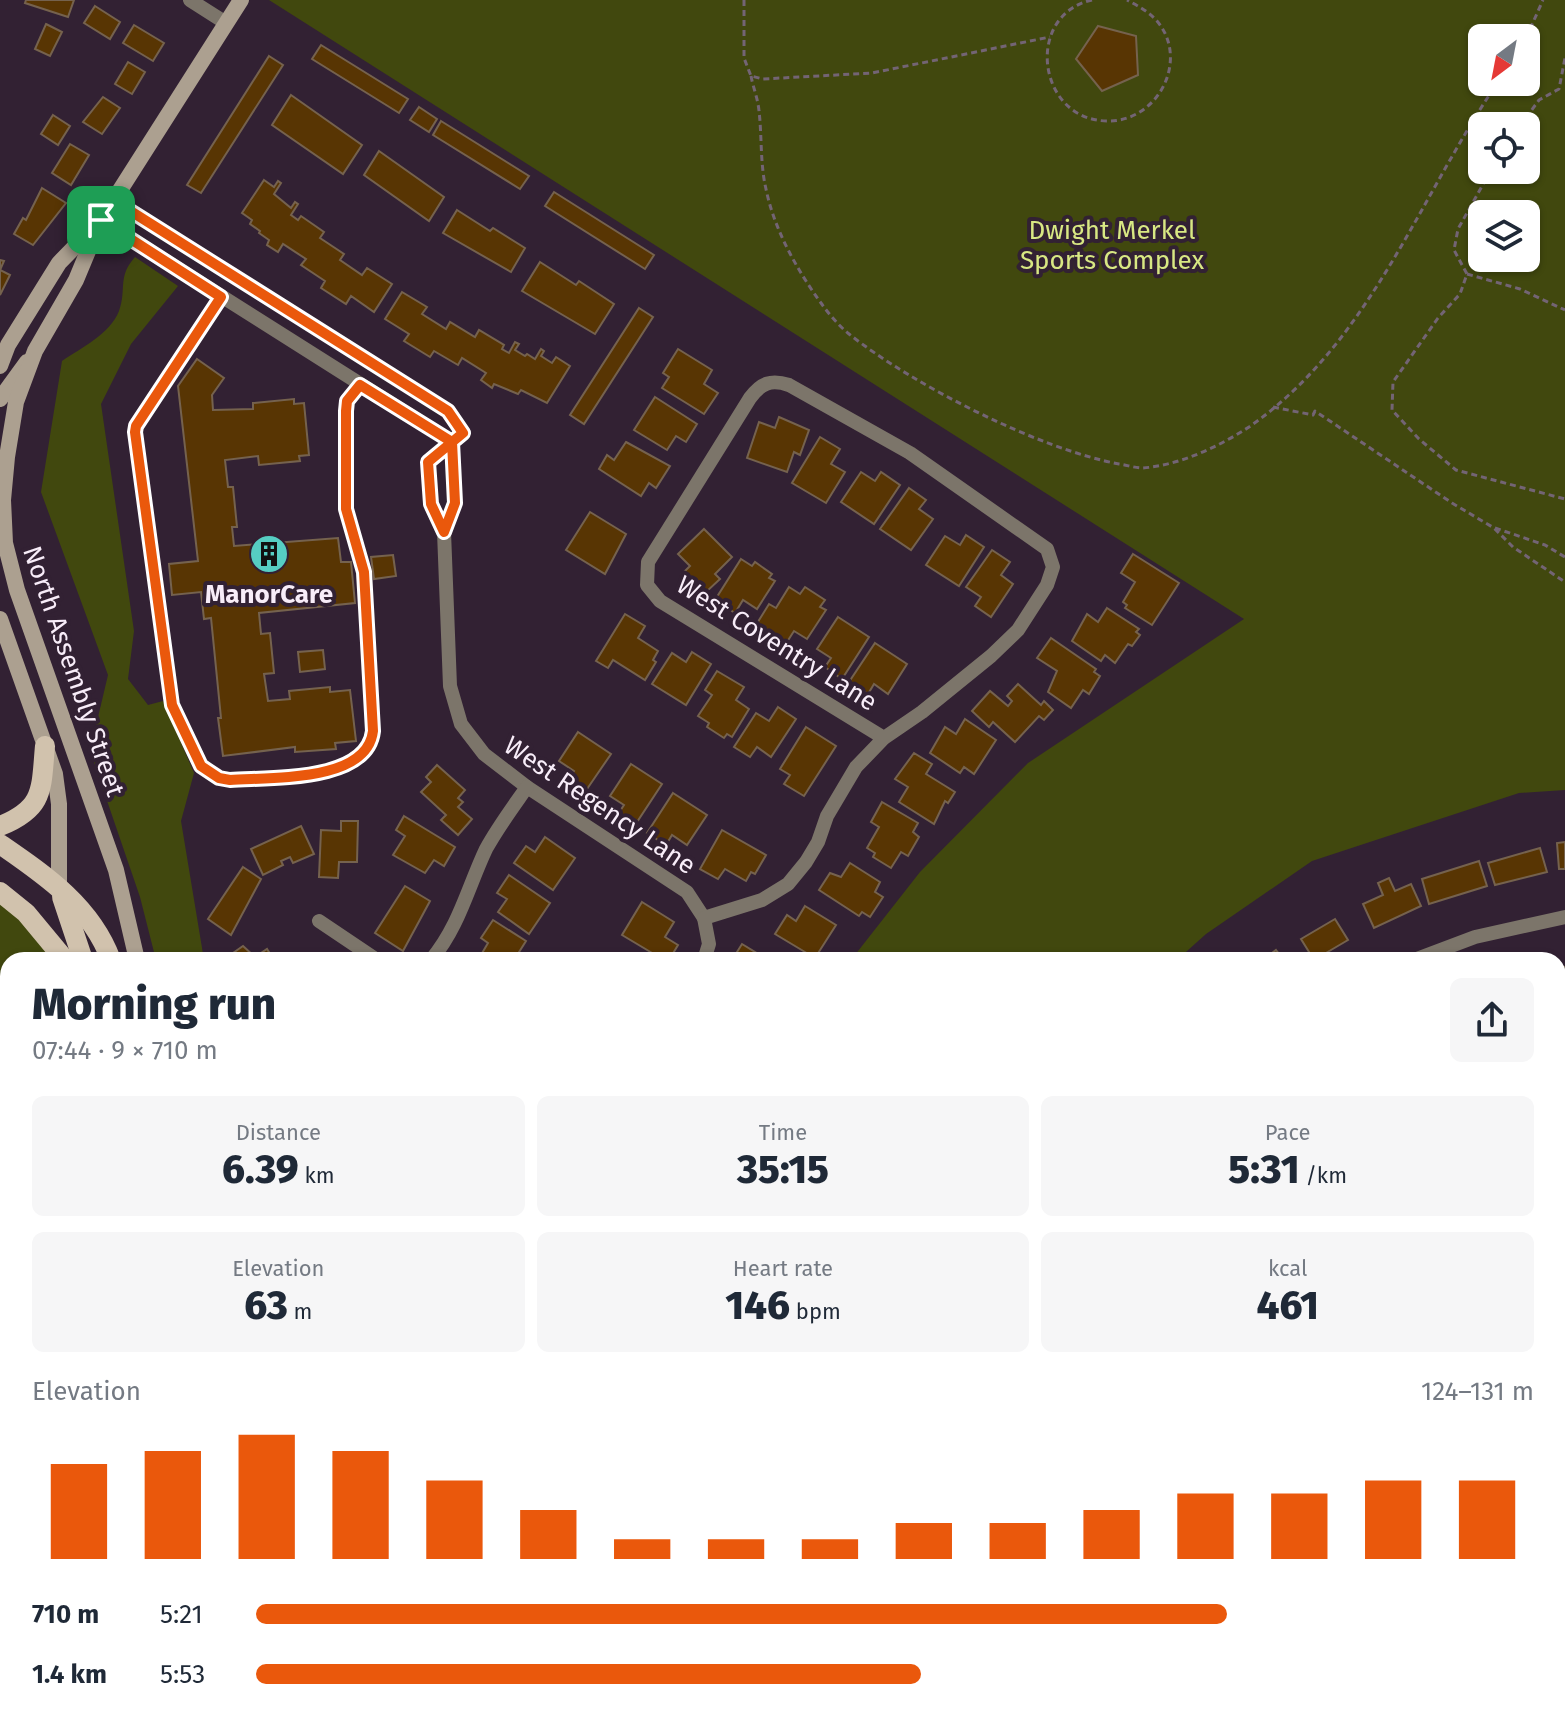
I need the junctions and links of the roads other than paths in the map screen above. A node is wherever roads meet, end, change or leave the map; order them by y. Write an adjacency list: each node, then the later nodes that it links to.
1 (190, 0): 3 (street)
2 (241, 0): 3 (main road, North Assembly Street)
3 (226, 23): 4 (main road, North Assembly Street)
4 (113, 200): 5 (main road, North Assembly Street); 6 (street)
5 (101, 220): 7 (street); 8 (main road, North Assembly Street); 10 (main road, North Assembly Street)
6 (238, 279): 7 (street); 9 (street)
7 (221, 297): 11 (street); 11 (lane)
8 (35, 351): 12 (main road); 29 (main road, North Assembly Street)
9 (374, 364): 11 (street); 13 (street)
10 (0, 366)
11 (360, 385): 13 (street)
12 (0, 399)
13 (457, 438): 14 (street); 14 (street)
14 (444, 532): 18 (street, West Regency Lane)
15 (0, 619): 17 (main road, North Assembly Street)
16 (884, 738): 16 (street, West Coventry Lane); 24 (street)
17 (45, 746): 19 (main road); 21 (main road, North Assembly Street)
18 (527, 787): 24 (street, West Regency Lane); 31 (street)
19 (0, 826)
20 (0, 844): 21 (main road)
21 (59, 885): 27 (main road); 28 (main road)
22 (0, 892): 26 (main road)
23 (1565, 917): 33 (street)
24 (704, 918): 32 (street)
25 (319, 921): 30 (street)
26 (58, 952)
27 (80, 952)
28 (106, 952)
29 (135, 952)
30 (365, 952)
31 (436, 952)
32 (706, 952)
33 (1435, 952)

